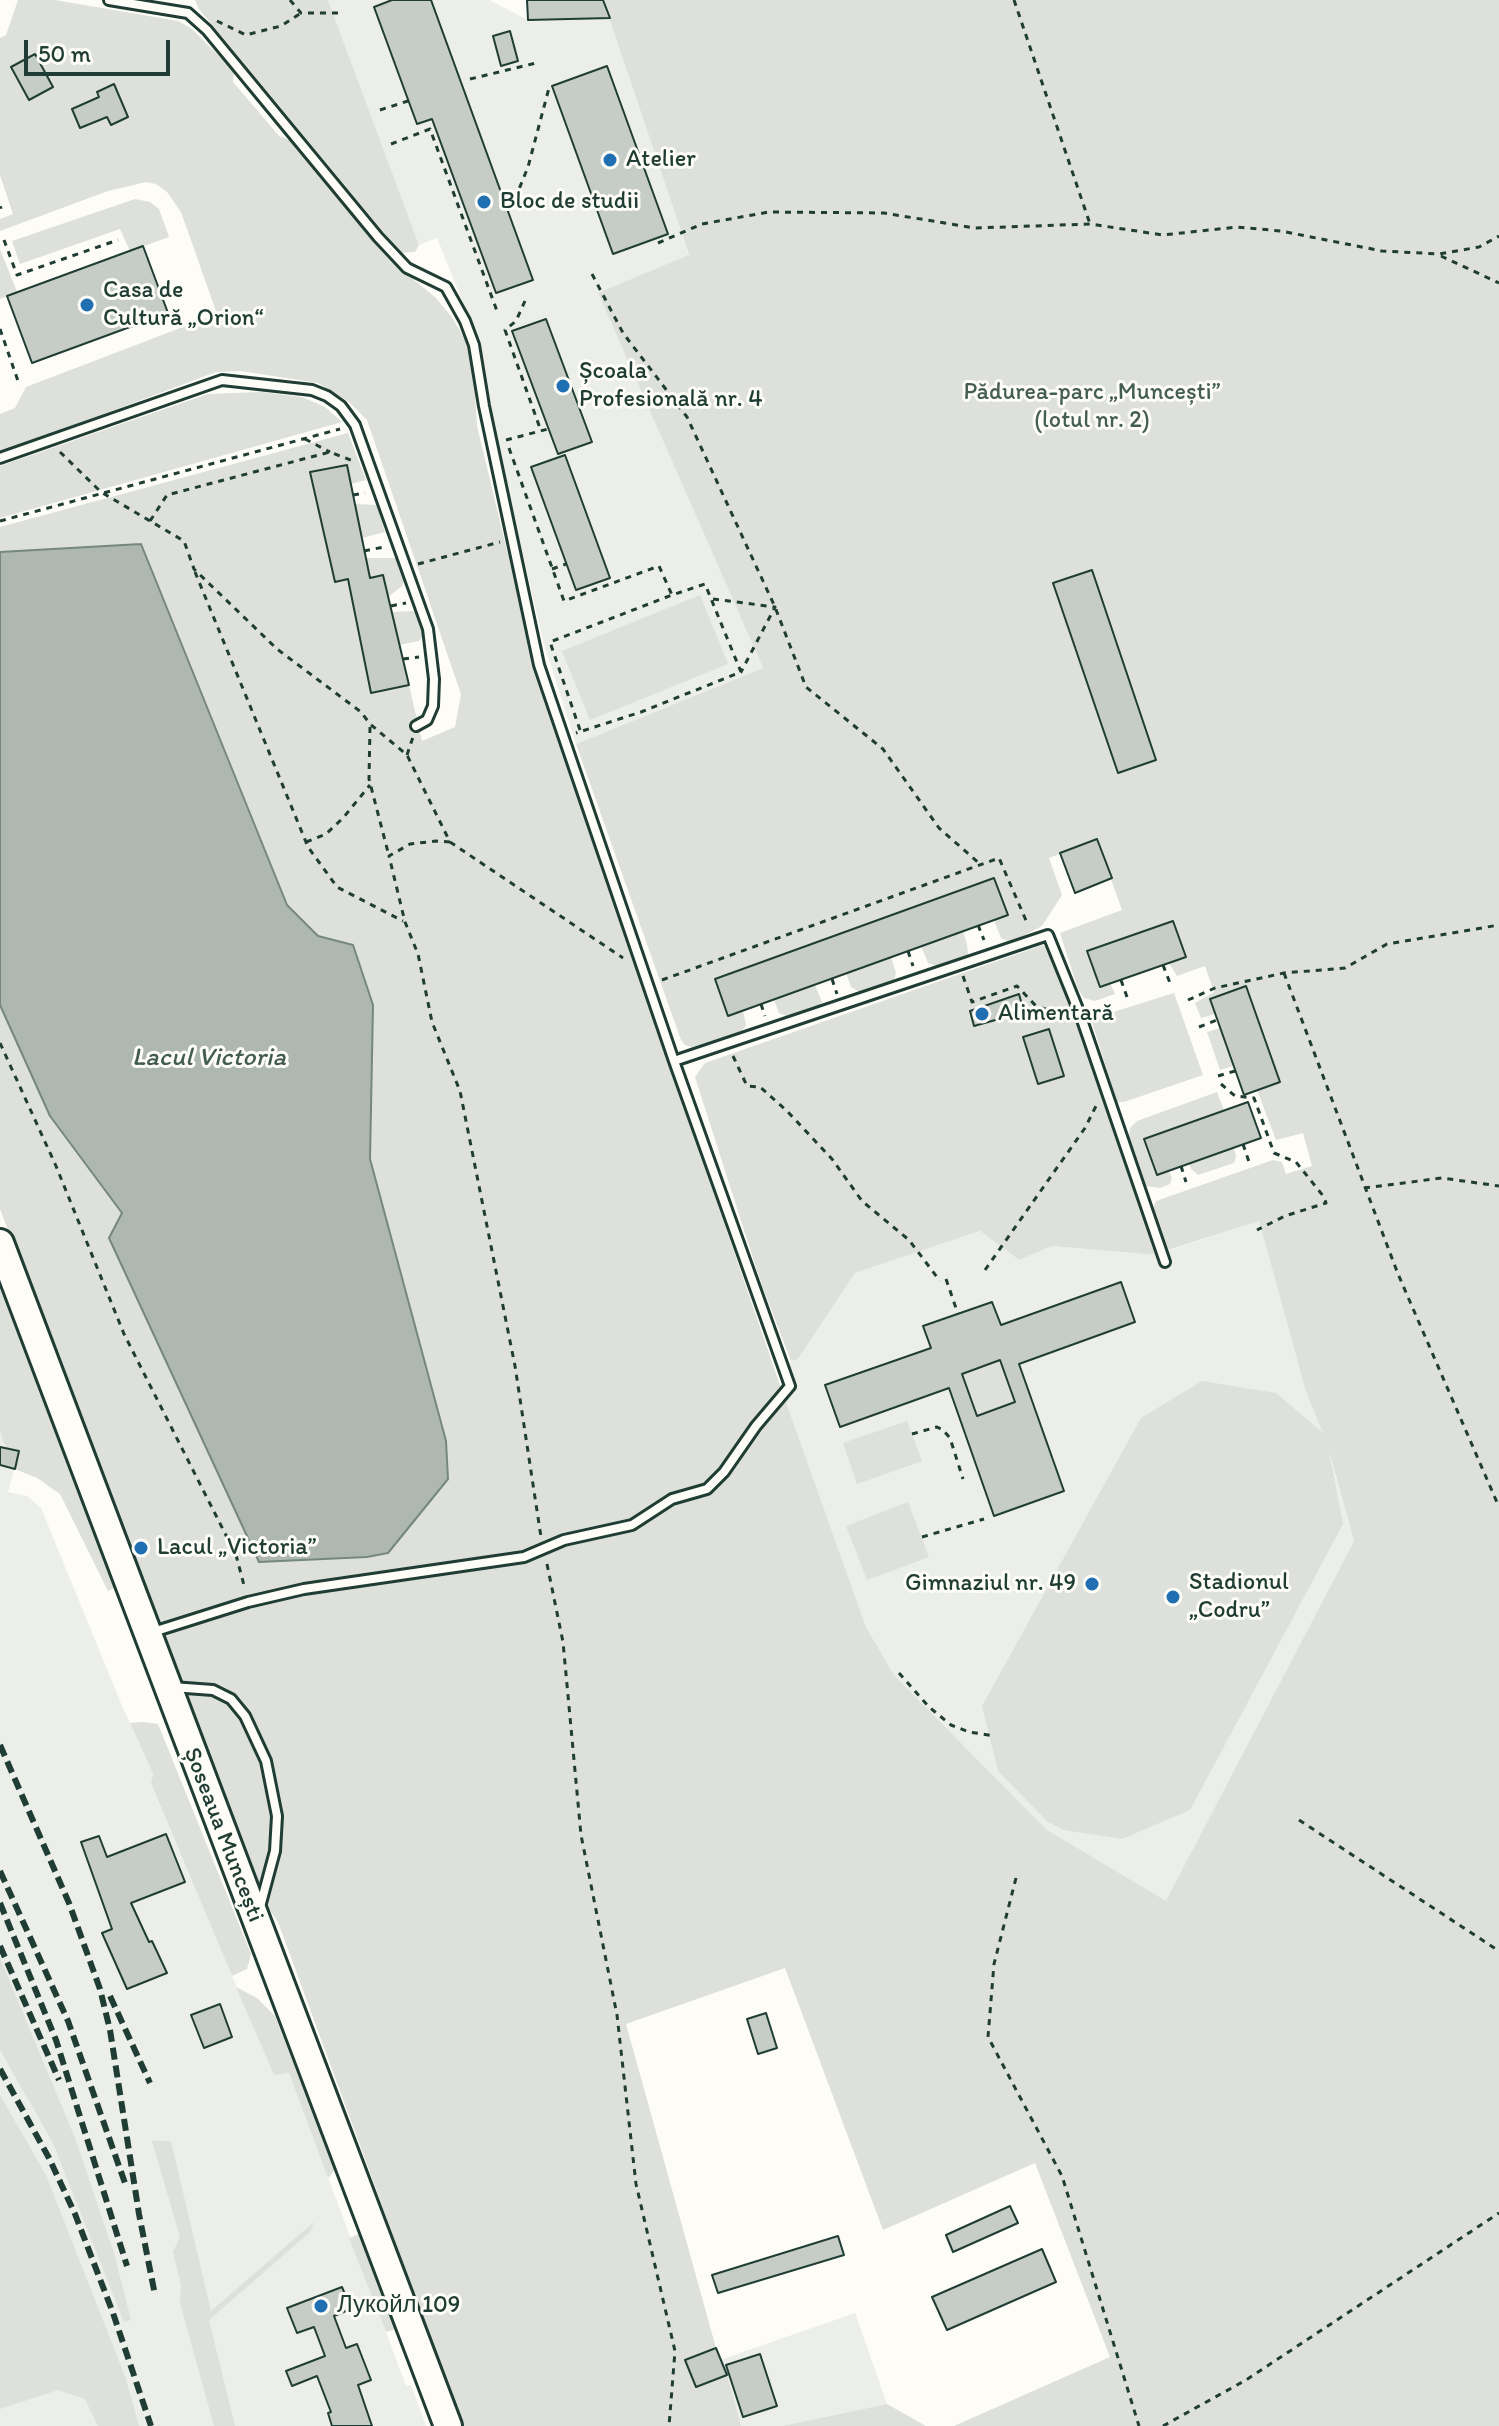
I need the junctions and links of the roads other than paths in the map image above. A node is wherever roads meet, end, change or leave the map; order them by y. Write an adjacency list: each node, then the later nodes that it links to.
1 (109, 0): 4 (lane)
2 (0, 458): 3 (lane)
3 (416, 726)
4 (674, 1061): 6 (lane); 7 (lane)
5 (0, 1243): 7 (main road, Șoseaua Muncești)
6 (1165, 1262)
7 (148, 1634): 8 (main road, Șoseaua Muncești)
8 (167, 1686): 9 (main road, Șoseaua Muncești); 9 (lane)
9 (256, 1923): 10 (main road, Șoseaua Muncești)
10 (448, 2426)

